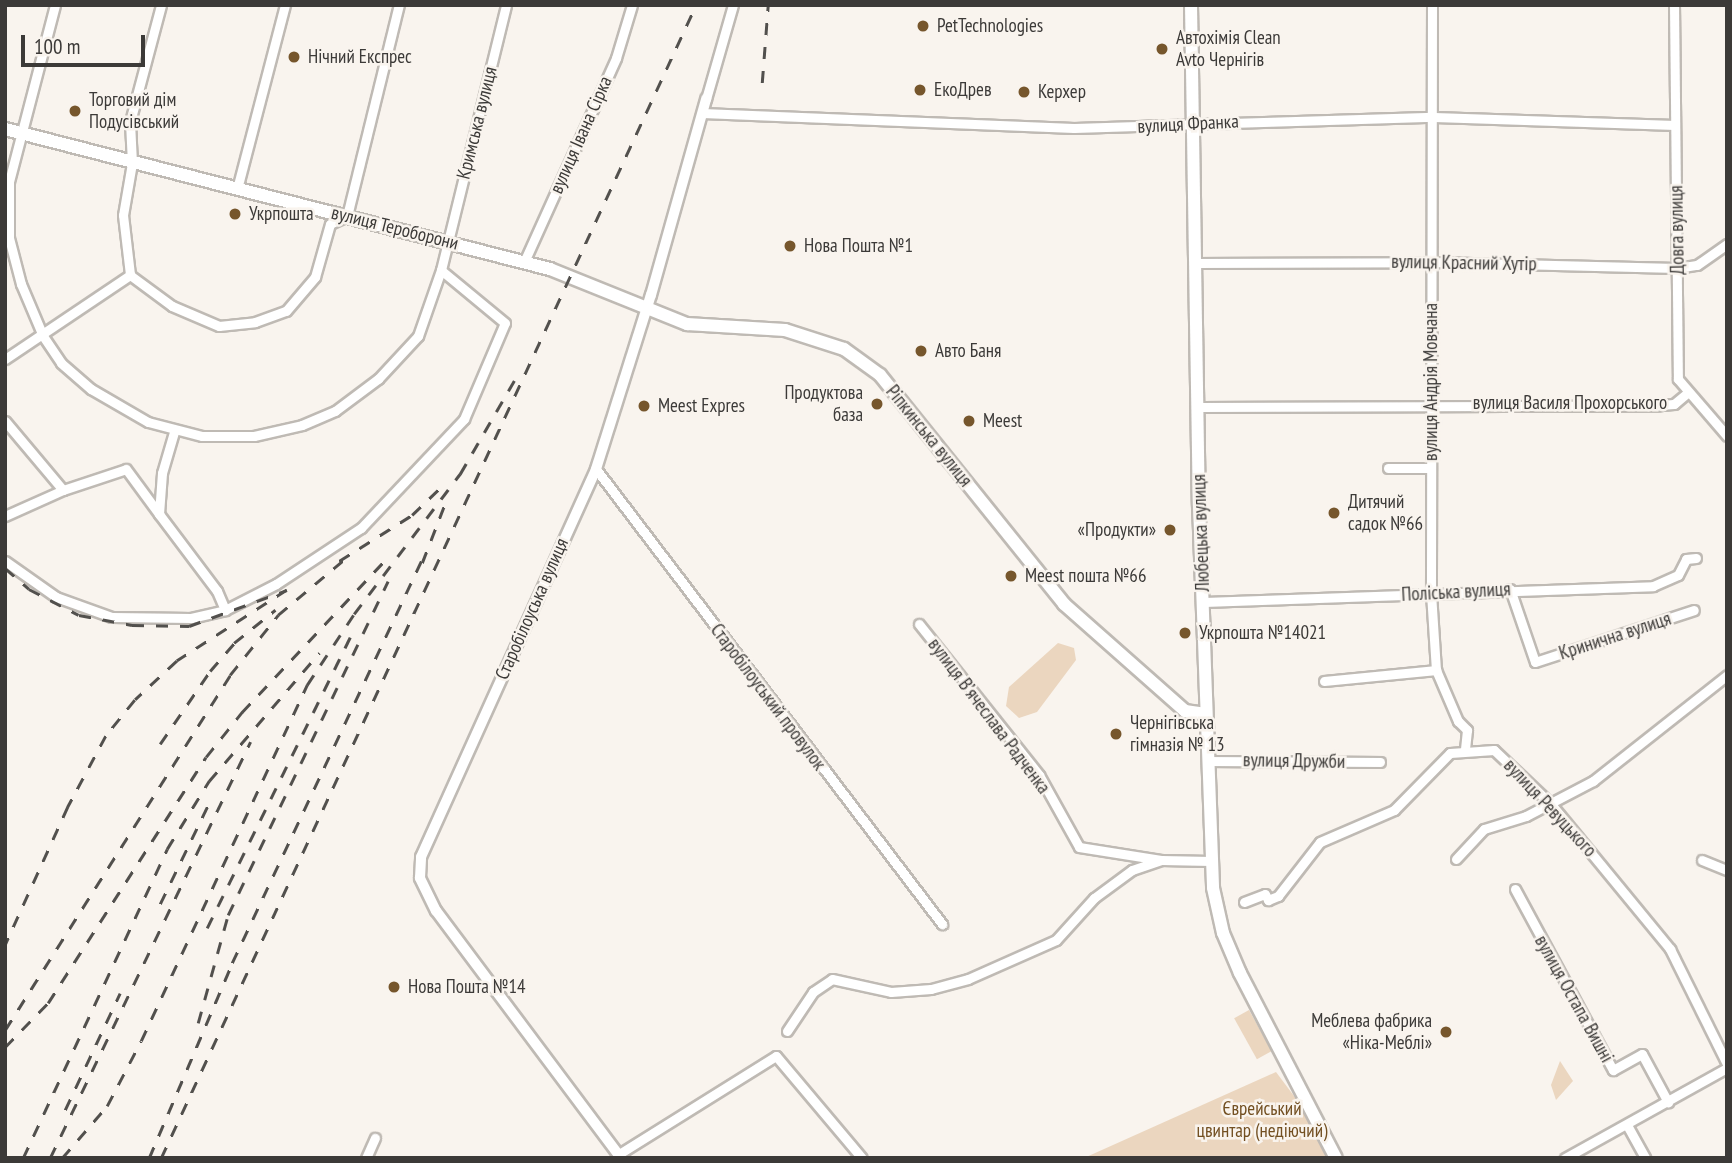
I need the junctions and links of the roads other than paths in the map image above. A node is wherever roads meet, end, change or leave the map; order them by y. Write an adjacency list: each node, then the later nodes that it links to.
1 (55, 5): 17 (street)
2 (160, 5): 18 (street)
3 (285, 5): 19 (street)
4 (399, 5): 20 (street)
5 (506, 5): 21 (street, Кримська вулиця)
6 (632, 5): 23 (street, вулиця Івана Сірка)
7 (733, 5): 11 (street, Старобілоуська вулиця)
8 (1191, 5): 15 (main road, Любецька вулиця)
9 (1432, 5): 13 (street, вулиця Андрія Мовчана)
10 (1674, 5): 14 (street, Довга вулиця)
11 (706, 99): 12 (street, Старобілоуська вулиця)
12 (702, 113): 15 (street, вулиця Франка); 30 (street, Старобілоуська вулиця)
13 (1434, 117): 14 (street, вулиця Франка); 15 (street, вулиця Франка); 24 (street, вулиця Андрія Мовчана)
14 (1675, 125): 26 (street, Довга вулиця)
15 (1192, 126): 25 (main road, Любецька вулиця)
16 (5, 129): 17 (main road, вулиця Тероборони)
17 (21, 133): 18 (main road, вулиця Тероборони); 31 (street)
18 (132, 163): 19 (main road, вулиця Тероборони); 28 (street)
19 (237, 189): 20 (main road, вулиця Тероборони)
20 (347, 216): 21 (main road, вулиця Тероборони); 28 (street)
21 (448, 242): 23 (main road, вулиця Тероборони); 27 (street, Кримська вулиця)
22 (1727, 244): 26 (street, вулиця Красний Хутір)
23 (524, 262): 29 (main road, вулиця Тероборони)
24 (1432, 262): 25 (street, вулиця Красний Хутір); 26 (street, вулиця Красний Хутір); 34 (street, вулиця Андрія Мовчана)
25 (1194, 263): 35 (main road, Любецька вулиця)
26 (1677, 268): 33 (street, Довга вулиця)
27 (441, 270): 37 (street, Кримська вулиця); 50 (street)
28 (130, 275): 31 (street)
29 (580, 280): 30 (main road, Ріпкинська вулиця)
30 (646, 310): 41 (street, Старобілоуська вулиця); 56 (main road, Ріпкинська вулиця)
31 (43, 335): 32 (street); 37 (street)
32 (5, 359)
33 (1687, 393): 34 (street, вулиця Василя Прохорського); 38 (street, Довга вулиця)
34 (1431, 403): 35 (street, вулиця Василя Прохорського); 40 (street, вулиця Андрія Мовчана)
35 (1199, 407): 49 (main road, Любецька вулиця)
36 (5, 421): 42 (street)
37 (174, 432): 43 (street)
38 (1726, 434)
39 (1388, 468): 40 (street)
40 (1431, 468): 48 (street, вулиця Андрія Мовчана)
41 (596, 469): 68 (street, Старобілоуський провулок); 74 (street, Старобілоуська вулиця)
42 (63, 490): 43 (street); 44 (street)
43 (159, 514): 50 (street)
44 (5, 516)
45 (1696, 558): 47 (street, Поліська вулиця)
46 (5, 561): 50 (street)
47 (1510, 589): 48 (street, Поліська вулиця); 51 (street, Кринична вулиця)
48 (1432, 593): 49 (street, Поліська вулиця); 53 (street, вулиця Андрія Мовчана)
49 (1204, 602): 56 (main road, Любецька вулиця)
50 (225, 610)
51 (1694, 610)
52 (919, 624): 62 (street, вулиця Вʼячеслава Радченка)
53 (1436, 670): 55 (street); 57 (street, вулиця Андрія Мовчана)
54 (1727, 675): 60 (street)
55 (1324, 681)
56 (1206, 714): 58 (main road, Любецька вулиця)
57 (1465, 746): 60 (street, вулиця Ревуцького); 67 (street)
58 (1208, 761): 59 (street, вулиця Дружби); 64 (main road, Любецька вулиця)
59 (1380, 762)
60 (1551, 804): 61 (street); 70 (street, вулиця Ревуцького)
61 (1456, 859)
62 (1161, 860): 64 (street, вулиця Вʼячеслава Радченка); 69 (street, вулиця Вʼячеслава Радченка)
63 (1702, 860): 65 (street)
64 (1210, 861): 77 (main road, Любецька вулиця)
65 (1727, 870)
66 (1515, 889): 71 (street, вулиця Остапа Вишні)
67 (1244, 902)
68 (942, 924)
69 (788, 1031)
70 (1727, 1066): 71 (street)
71 (1668, 1102): 72 (street)
72 (1627, 1125): 78 (street); 79 (street)
73 (375, 1138): 75 (street)
74 (620, 1156): 76 (street)
75 (366, 1158)
76 (862, 1158)
77 (1336, 1158)
78 (1565, 1158)
79 (1645, 1158)

